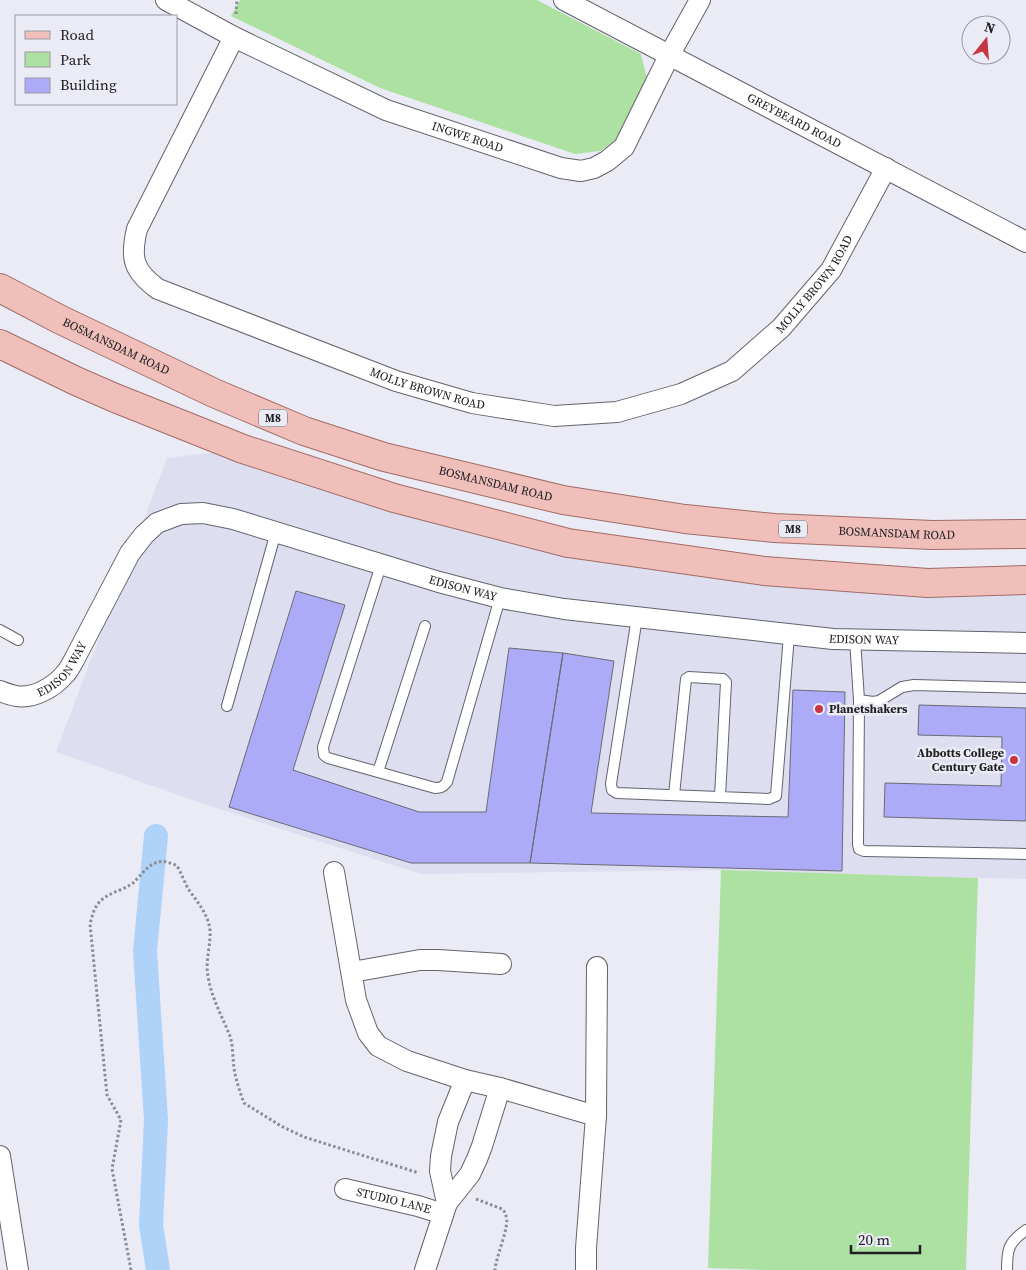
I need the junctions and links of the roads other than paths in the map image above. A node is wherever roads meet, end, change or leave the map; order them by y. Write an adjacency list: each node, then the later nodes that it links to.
1 (166, 0): 4 (street, INGWE ROAD)
2 (564, 0): 5 (street, GREYBEARD ROAD)
3 (700, 0): 5 (street, INGWE ROAD)
4 (234, 37): 5 (street, INGWE ROAD); 6 (street, MOLLY BROWN ROAD)
5 (670, 54): 6 (street, GREYBEARD ROAD)
6 (886, 168): 7 (street, GREYBEARD ROAD)
7 (1026, 242)
8 (0, 288): 11 (main road, BOSMANSDAM ROAD / M8)
9 (0, 344): 13 (main road)
10 (276, 532): 12 (street, EDISON WAY); 23 (street, EDISON WAY); 25 (lane)
11 (1026, 534)
12 (381, 565): 14 (street, EDISON WAY); 26 (lane)
13 (1026, 580)
14 (500, 598): 15 (street, EDISON WAY); 26 (lane)
15 (637, 617): 18 (street, EDISON WAY); 27 (lane)
16 (425, 626): 26 (lane)
17 (0, 630): 20 (lane)
18 (789, 635): 19 (street, EDISON WAY); 28 (lane)
19 (855, 639): 21 (street, EDISON WAY); 24 (lane)
20 (18, 640)
21 (1026, 643)
22 (1026, 688): 24 (lane)
23 (0, 691)
24 (859, 700): 29 (lane)
25 (226, 706)
26 (378, 772)
27 (674, 795): 28 (lane); 28 (lane)
28 (720, 797)
29 (1026, 854)
30 (334, 872): 33 (street)
31 (501, 964): 33 (street)
32 (596, 967): 36 (street)
33 (352, 972): 34 (street)
34 (465, 1080): 35 (street); 39 (street)
35 (500, 1088): 36 (street); 39 (street)
36 (596, 1116): 43 (street)
37 (0, 1156): 41 (street)
38 (345, 1189): 39 (street, STUDIO LANE)
39 (447, 1199): 42 (street, STUDIO LANE)
40 (1026, 1230): 44 (lane)
41 (18, 1270)
42 (425, 1270)
43 (586, 1270)
44 (1007, 1270)

